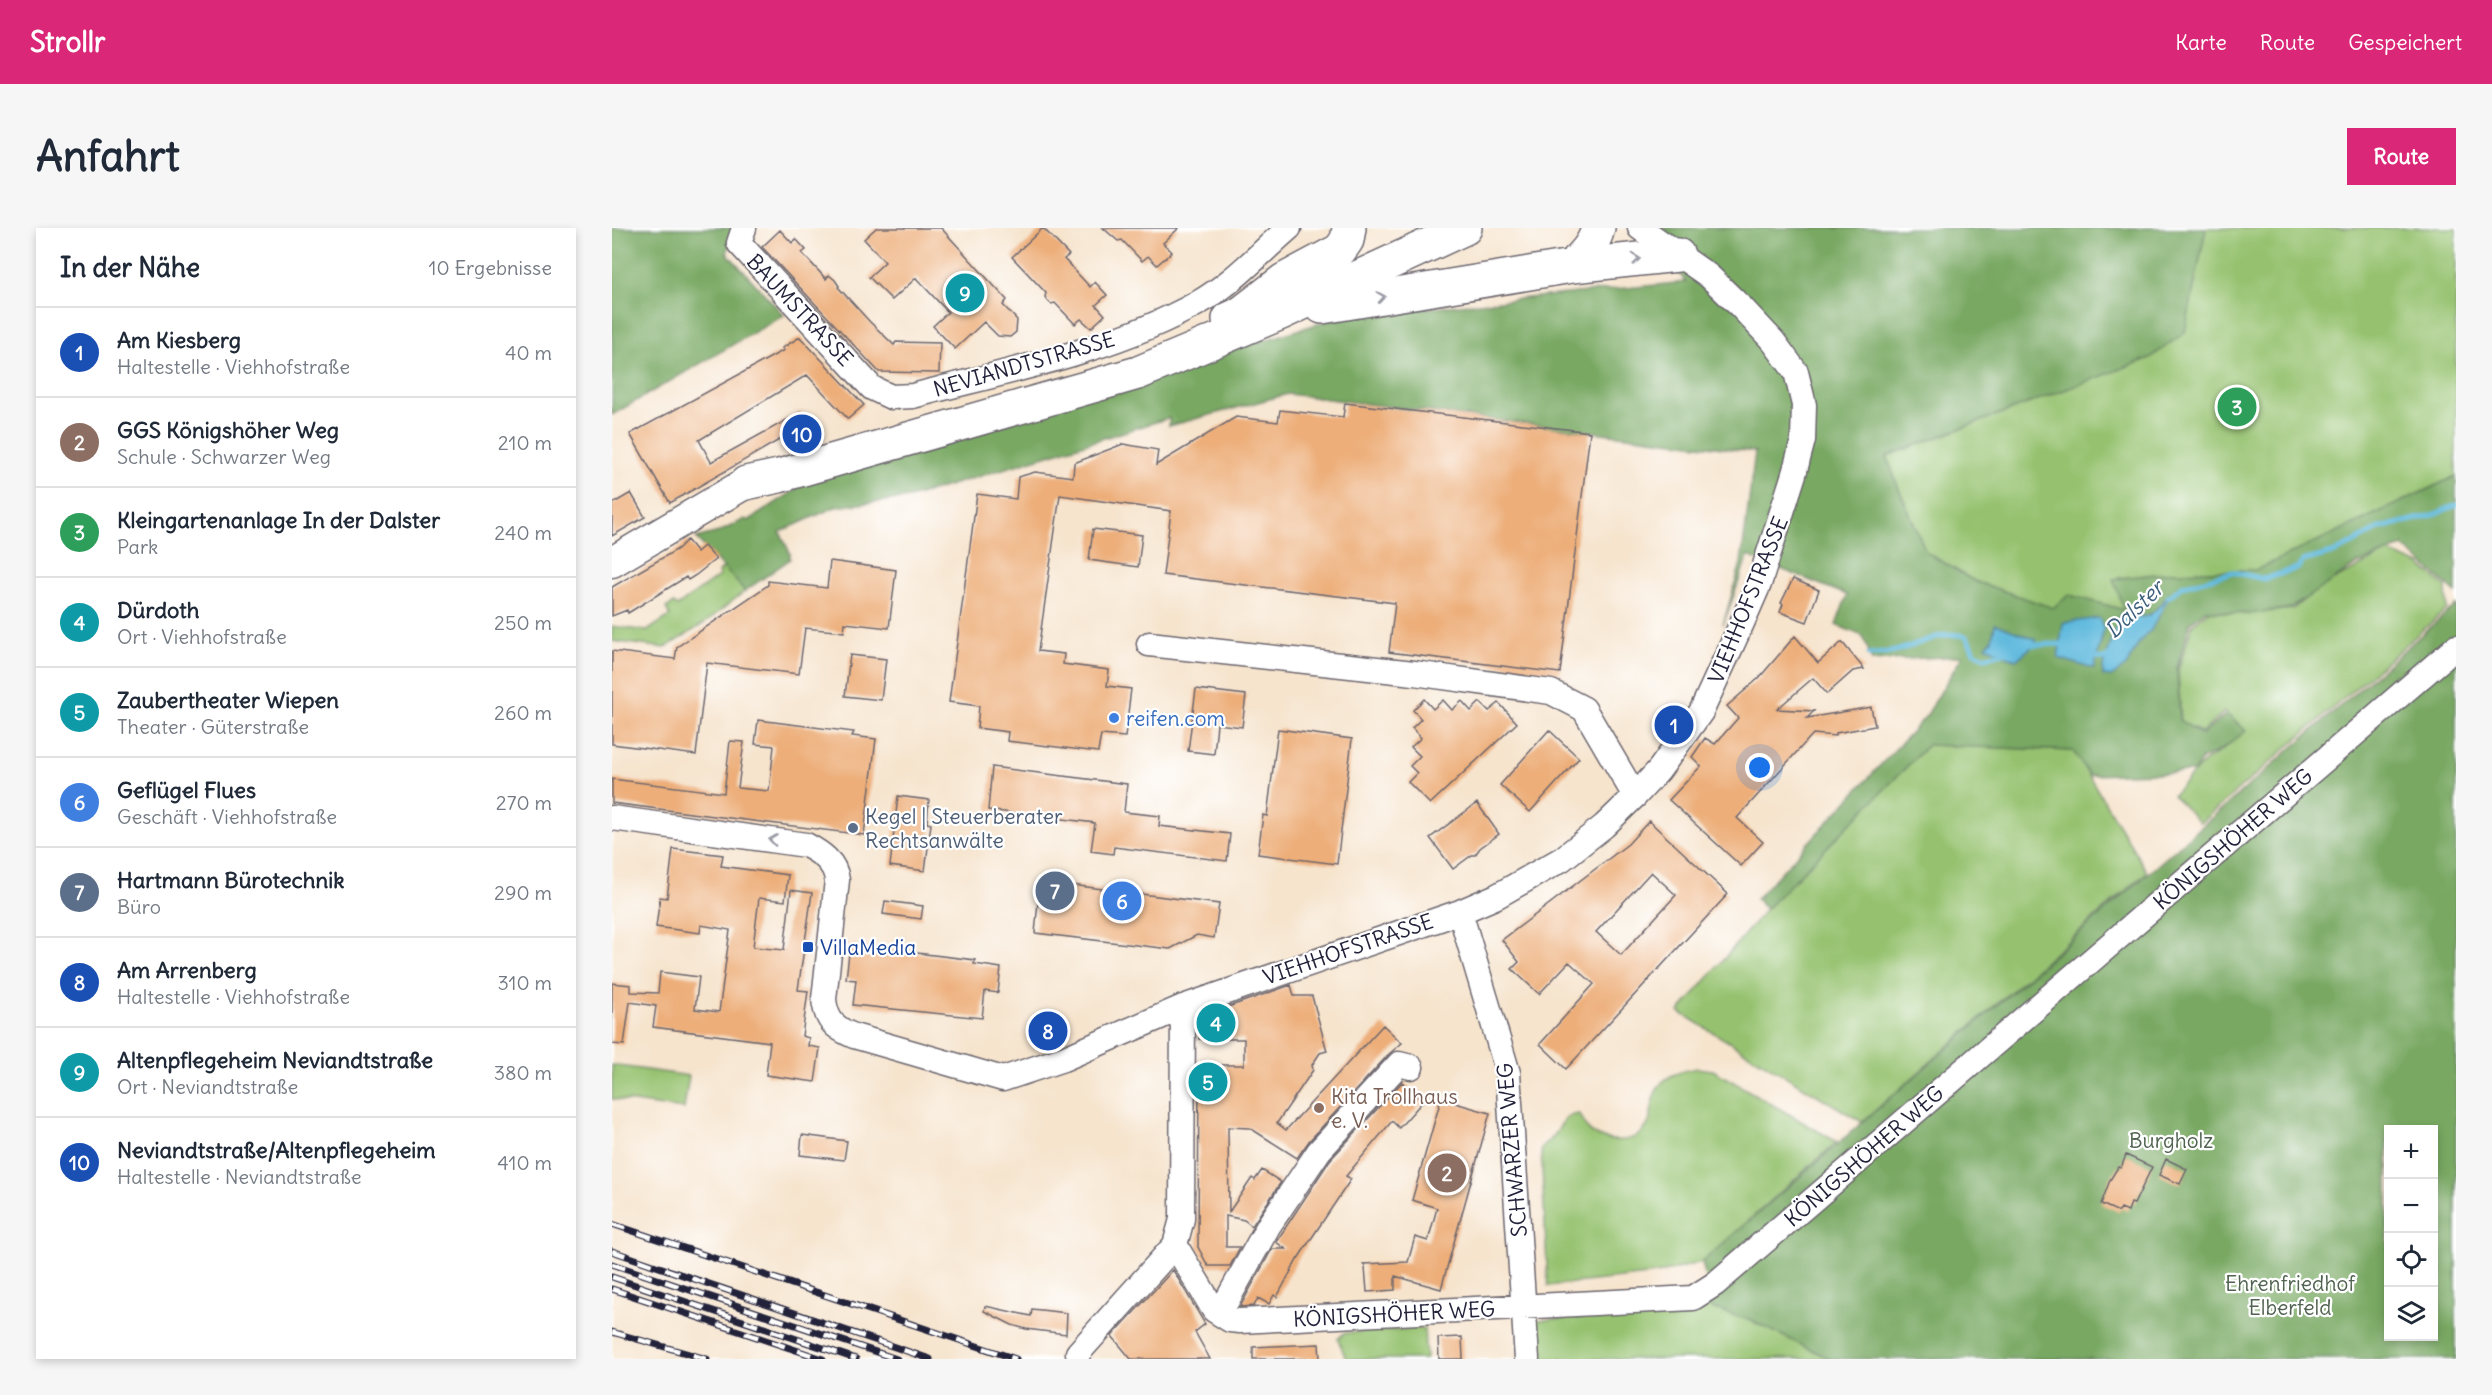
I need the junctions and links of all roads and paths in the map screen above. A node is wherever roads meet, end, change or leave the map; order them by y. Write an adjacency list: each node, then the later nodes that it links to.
1 (744, 228): 11 (street, BAUMSTRASSE)
2 (1289, 228): 11 (street, NEVIANDTSTRASSE)
3 (1418, 228): 7 (highway)
4 (1465, 228): 10 (highway)
5 (1598, 228): 9 (highway)
6 (1640, 228): 8 (street)
7 (1354, 242): 12 (highway)
8 (1688, 261): 9 (highway, one-way to 8); 16 (street, VIEHHOFSTRASSE)
9 (1572, 266): 10 (highway, one-way to 9)
10 (1281, 313): 12 (highway)
11 (872, 388)
12 (746, 483): 13 (main road)
13 (612, 562)
14 (1149, 644): 16 (street)
15 (2456, 647): 22 (street, KÖNIGSHÖHER WEG)
16 (1635, 796): 18 (street, VIEHHOFSTRASSE)
17 (612, 818): 19 (street, VIEHHOFSTRASSE, one-way to 17)
18 (1460, 912): 19 (street, VIEHHOFSTRASSE); 22 (street, SCHWARZER WEG)
19 (1183, 1007): 21 (street)
20 (1411, 1067): 23 (street)
21 (1174, 1245): 23 (street); 24 (street)
22 (1524, 1308): 23 (street, KÖNIGSHÖHER WEG); 25 (street, SCHWARZER WEG)
23 (1220, 1313)
24 (1078, 1353)
25 (1527, 1359)

